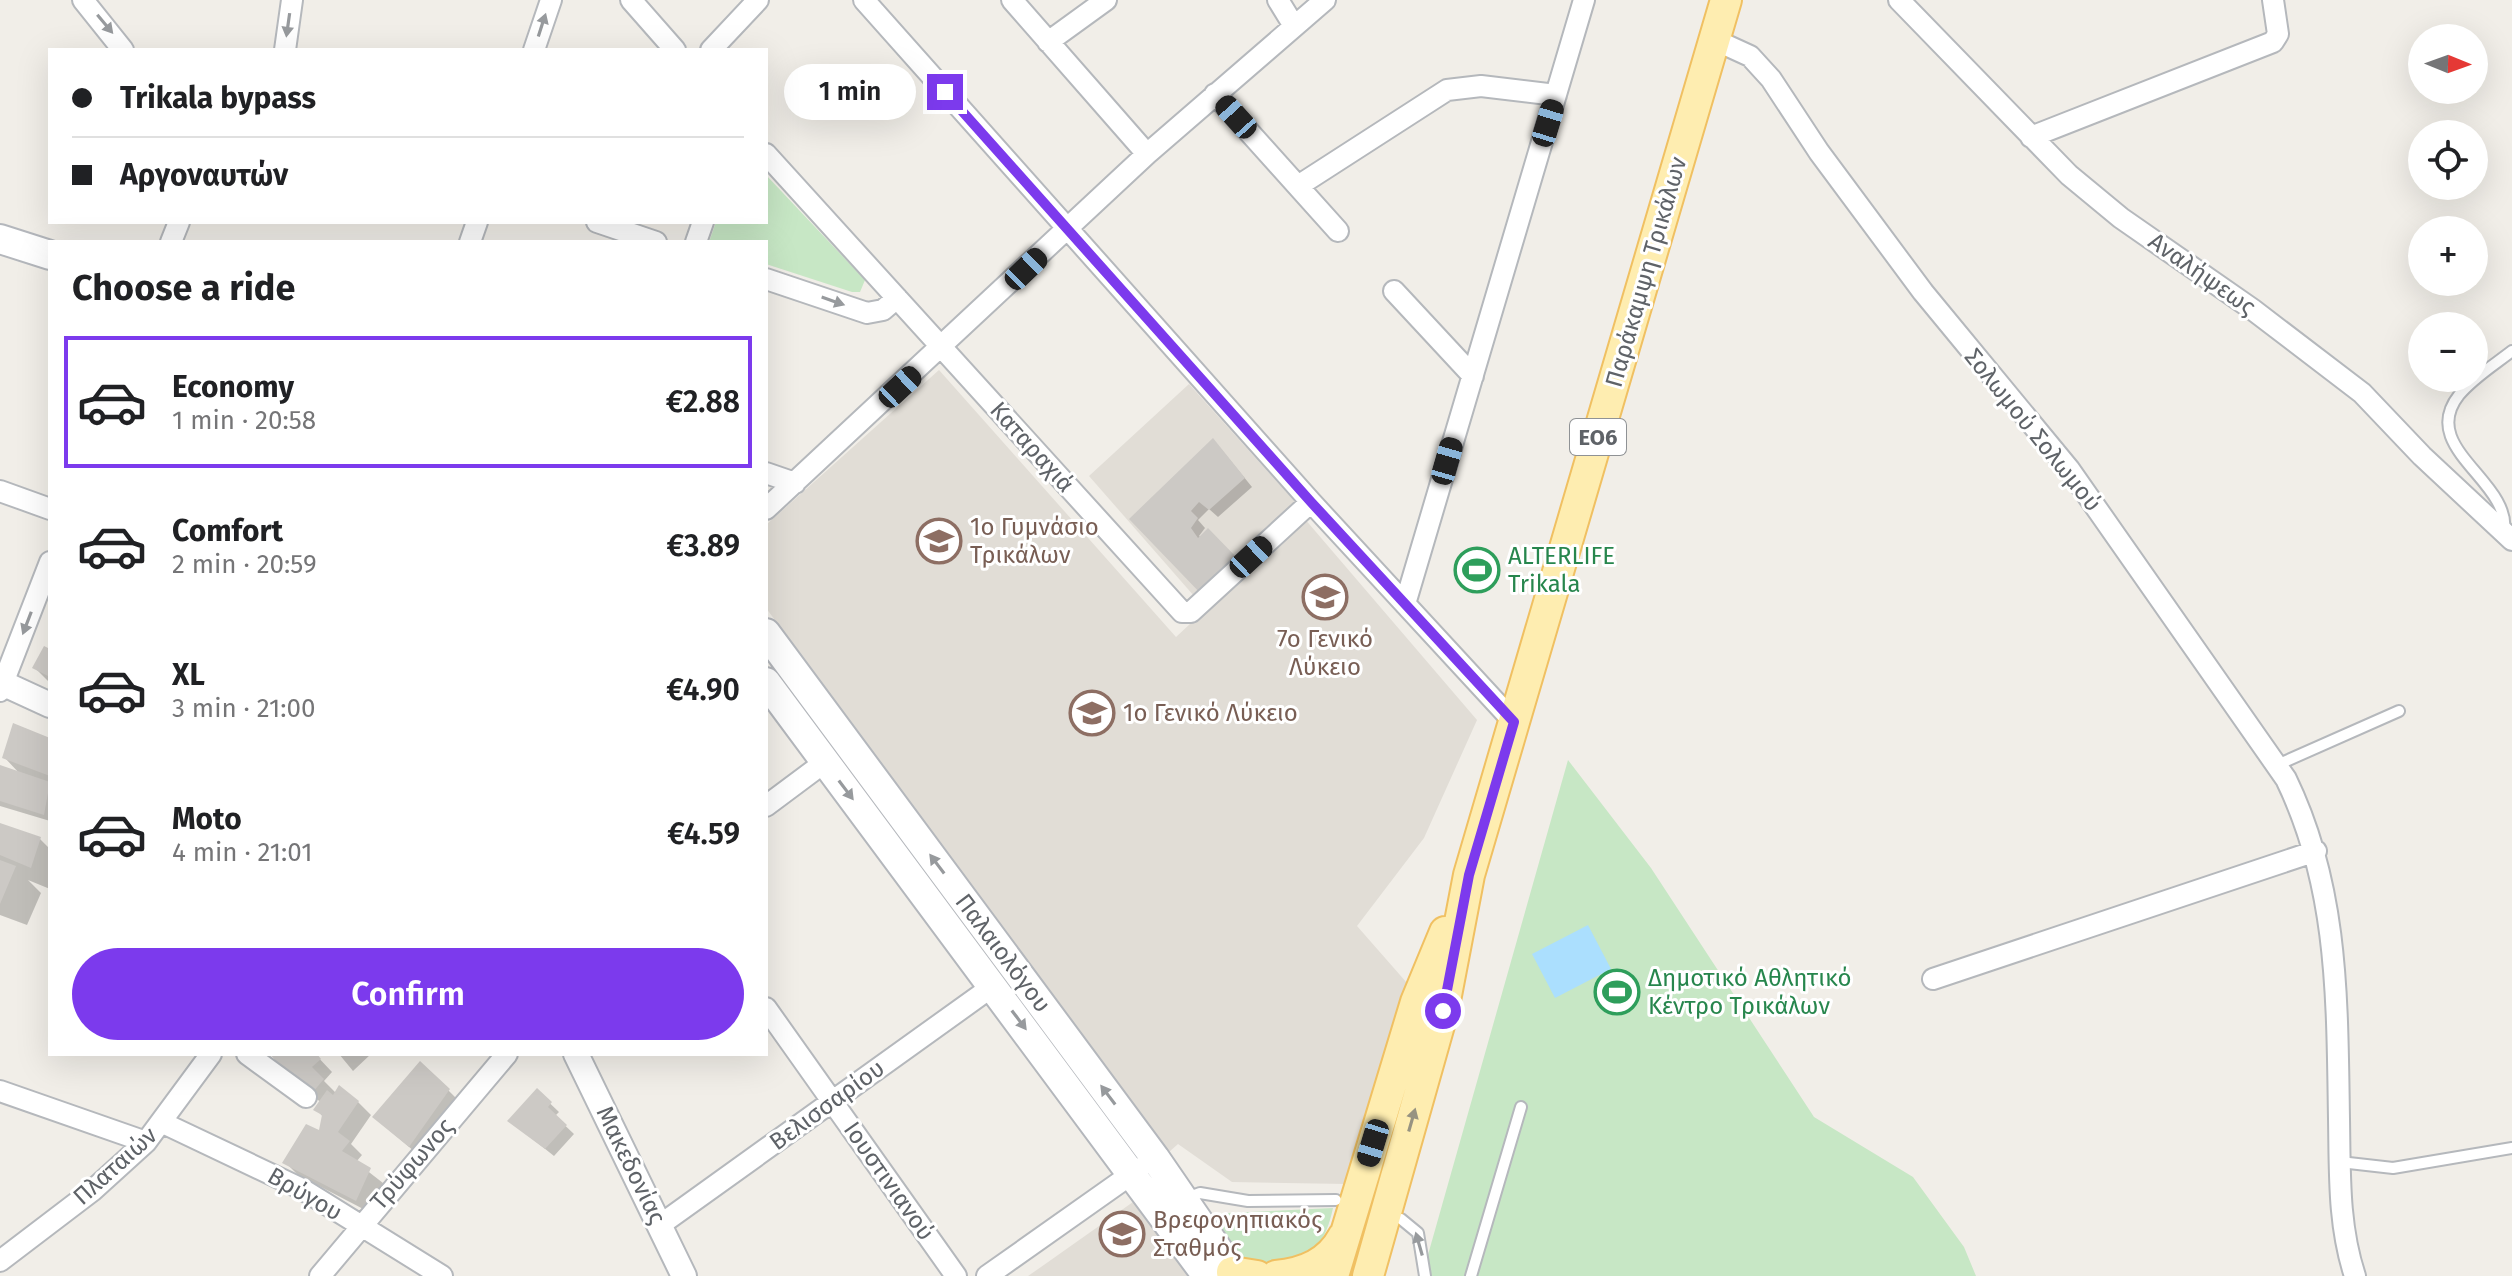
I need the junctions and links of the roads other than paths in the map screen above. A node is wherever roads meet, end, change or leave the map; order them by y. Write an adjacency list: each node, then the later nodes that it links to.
1 (83, 0): 18 (street, one-way to 18)
2 (292, 0): 19 (street, one-way to 19)
3 (551, 0): 20 (street, one-way to 3)
4 (631, 0): 21 (street)
5 (758, 0): 22 (street)
6 (864, 0): 30 (street)
7 (1012, 0): 17 (street)
8 (1106, 0): 17 (street)
9 (1278, 0): 15 (street)
10 (1325, 0): 15 (street)
11 (1584, 0): 24 (street)
12 (1726, 0): 16 (main road, Παράκαμψη Τρικάλων / ΕΟ6)
13 (1899, 0): 25 (street, Αναλήψεως)
14 (2273, 0): 25 (street)
15 (1294, 26): 23 (street)
16 (1715, 40): 55 (main road, Παράκαμψη Τρικάλων / ΕΟ6); 57 (street, Σολωμού Σολωμού)
17 (1048, 42): 26 (street)
18 (121, 48)
19 (285, 48)
20 (535, 48)
21 (673, 48)
22 (713, 48)
23 (1215, 94): 26 (street); 28 (street)
24 (1556, 95): 28 (street); 40 (street)
25 (2031, 137): 47 (street, Αναλήψεως)
26 (1147, 154): 30 (street)
27 (768, 156): 37 (street, Καταραχιά)
28 (1298, 186): 31 (street)
29 (603, 224): 33 (street)
30 (1067, 229): 38 (street); 44 (street)
31 (1338, 231)
32 (0, 239): 34 (main road)
33 (650, 240)
34 (48, 254)
35 (768, 280): 37 (street, one-way to 37)
36 (1394, 291): 40 (street)
37 (897, 298): 38 (street, Καταραχιά)
38 (942, 348): 42 (street); 44 (street, Καταραχιά)
39 (2512, 351): 47 (lane)
40 (1473, 376): 49 (street)
41 (768, 474): 42 (street)
42 (795, 483): 45 (street)
43 (0, 491): 46 (street)
44 (1311, 502): 49 (street)
45 (768, 507)
46 (48, 508)
47 (2508, 537)
48 (48, 567): 51 (street, one-way to 51)
49 (1405, 604): 55 (street)
50 (768, 636): 76 (main road, Παλαιολόγου, one-way to 50)
51 (1, 685): 53 (street)
52 (768, 685): 56 (main road, Παλαιολόγου)
53 (48, 704)
54 (2399, 711): 57 (lane)
55 (1514, 722): 60 (main road, Παράκαμψη Τρικάλων / ΕΟ6)
56 (825, 762): 58 (street); 62 (main road, Παλαιολόγου, one-way to 62)
57 (2277, 765): 59 (street, Σολωμού Σολωμού)
58 (768, 805)
59 (2316, 851): 61 (street); 75 (street, Σολωμού Σολωμού)
60 (1469, 875): 82 (main road, Παράκαμψη Τρικάλων / ΕΟ6); 92 (main road, ΕΟ6, one-way to 60)
61 (1933, 979)
62 (993, 986): 70 (street, Βελισσαρίου); 76 (main road, Παλαιολόγου, one-way to 76)
63 (768, 1011): 70 (street, Ιουστινιανού)
64 (210, 1056): 72 (street, Πλαταιών)
65 (250, 1056): 69 (street)
66 (505, 1056): 80 (street, Τρύφωνος)
67 (577, 1056): 81 (street, Μακεδονίας)
68 (0, 1091): 73 (street)
69 (306, 1097)
70 (832, 1101): 81 (street, Βελισσαρίου); 88 (street, Ιουστινιανού)
71 (1521, 1107): 94 (lane)
72 (163, 1123): 73 (street, Πλαταιών); 80 (street, Βρύγου)
73 (146, 1142): 83 (street, Πλαταιών)
74 (2512, 1148): 75 (lane)
75 (2340, 1162): 95 (street, Σολωμού Σολωμού)
76 (1144, 1165): 77 (main road, Παλαιολόγου); 84 (main road, Παλαιολόγου); 89 (street)
77 (1182, 1200): 78 (lane); 84 (main road, Παλαιολόγου)
78 (1336, 1200)
79 (1401, 1219): 93 (lane, one-way to 79)
80 (359, 1225): 85 (street, Τρύφωνος); 86 (street, Βρύγου)
81 (660, 1225): 87 (street, Μακεδονίας)
82 (1347, 1228): 90 (main road); 91 (main road, Παράκαμψη Τρικάλων / ΕΟ6)
83 (0, 1261)
84 (1233, 1275)
85 (320, 1276)
86 (442, 1276)
87 (684, 1276)
88 (956, 1276)
89 (987, 1276)
90 (1276, 1276)
91 (1333, 1276)
92 (1368, 1276)
93 (1425, 1276)
94 (1471, 1276)
95 (2355, 1276)

